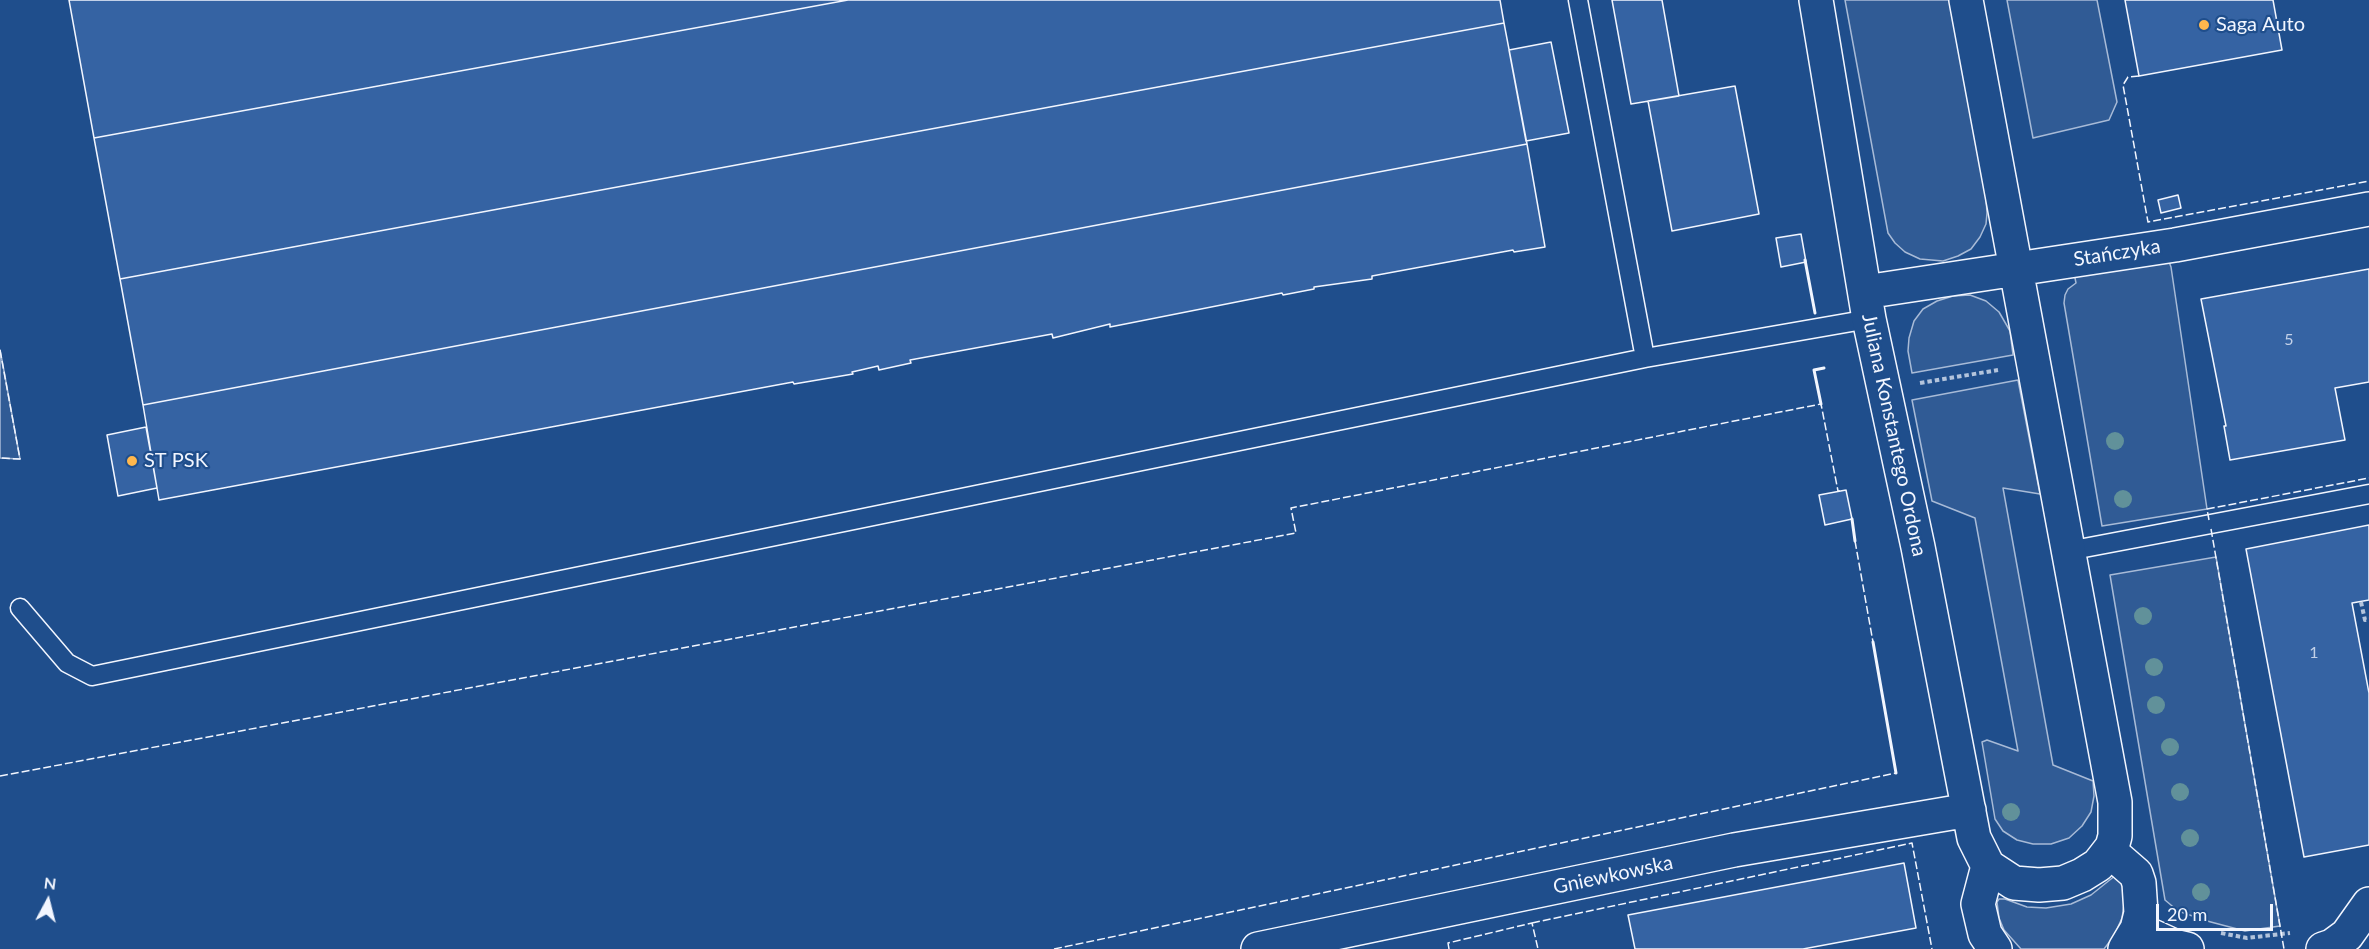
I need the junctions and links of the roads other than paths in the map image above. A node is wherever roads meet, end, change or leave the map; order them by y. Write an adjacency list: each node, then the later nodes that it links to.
1 (1578, 0): 7 (lane)
2 (1816, 0): 6 (street, Juliana Konstantego Ordona)
3 (1965, 0): 5 (street)
4 (2369, 209): 5 (street, Stańczyka)
5 (2015, 269): 6 (street, Stańczyka); 9 (street)
6 (1867, 305): 7 (lane); 11 (street, Juliana Konstantego Ordona)
7 (1645, 358): 10 (lane)
8 (2369, 494): 9 (lane)
9 (2068, 551): 12 (street)
10 (20, 608)
11 (1969, 810): 13 (street, Juliana Konstantego Ordona); 17 (street, Gniewkowska)
12 (2112, 847): 13 (street); 15 (street)
13 (1988, 866): 18 (street)
14 (2369, 904): 19 (street)
15 (2131, 939): 16 (street)
16 (2179, 948)
17 (1258, 949)
18 (1995, 949)
19 (2323, 949)

